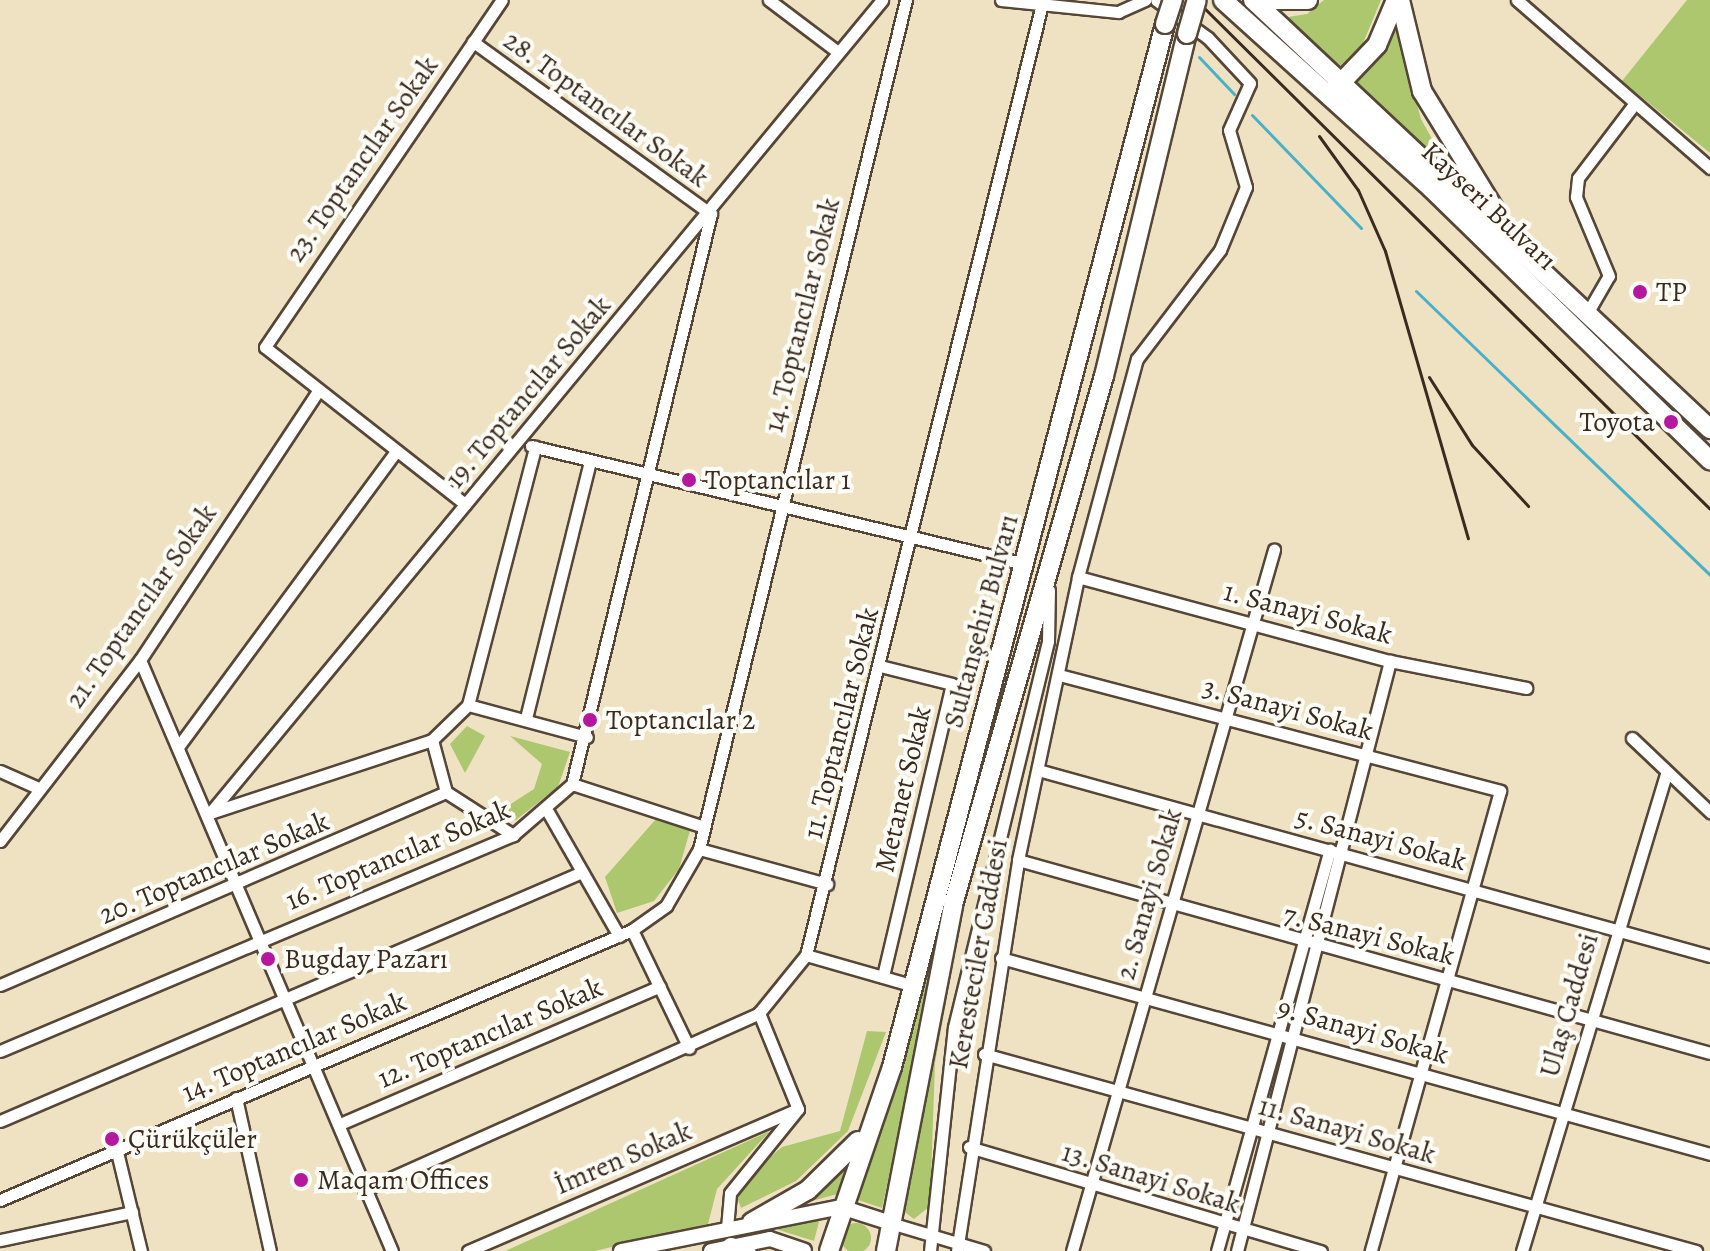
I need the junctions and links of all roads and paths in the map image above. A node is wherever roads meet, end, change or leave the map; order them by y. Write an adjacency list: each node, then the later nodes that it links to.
1 (502, 0): 16 (street, 23. Toptancılar Sokak)
2 (769, 0): 17 (street)
3 (882, 0): 17 (street, 19. Toptancılar Sokak)
4 (906, 0): 34 (street, 14. Toptancılar Sokak)
5 (1001, 0): 15 (street)
6 (1145, 0): 15 (street)
7 (1156, 0): 39 (street, Keresteciler Caddesi)
8 (1173, 0): 38 (highway, Sultanşehir Bulvarı, bridge)
9 (1197, 0): 37 (highway, Sultanşehir Bulvarı, bridge)
10 (1223, 0): 19 (highway, Kayseri Bulvarı)
11 (1254, 0): 12 (highway); 18 (highway, Kayseri Bulvarı)
12 (1308, 0)
13 (1398, 0): 18 (highway); 23 (highway)
14 (1517, 0): 20 (street)
15 (1042, 4): 35 (street, 11. Toptancılar Sokak)
16 (473, 42): 22 (street, 28. Toptancılar Sokak); 25 (street, 23. Toptancılar Sokak)
17 (838, 52): 22 (street, 19. Toptancılar Sokak)
18 (1343, 85): 19 (highway); 23 (highway, Kayseri Bulvarı)
19 (1326, 93): 30 (highway, Kayseri Bulvarı)
20 (1632, 107): 21 (street); 24 (street)
21 (1710, 168)
22 (711, 214): 27 (street, 19. Toptancılar Sokak); 32 (street, 16. Toptancılar Sokak)
23 (1515, 240): 24 (highway, Kayseri Bulvarı)
24 (1589, 310): 26 (highway, Kayseri Bulvarı)
25 (316, 394): 29 (street); 41 (street, 21. Toptancılar Sokak)
26 (1710, 429)
27 (519, 443): 28 (street); 33 (street, 19. Toptancılar Sokak)
28 (535, 447): 31 (street); 46 (street)
29 (394, 454): 33 (street); 52 (street)
30 (1710, 460)
31 (590, 462): 32 (street); 48 (street)
32 (651, 479): 34 (street); 49 (street, 16. Toptancılar Sokak)
33 (465, 504): 62 (street, 19. Toptancılar Sokak)
34 (780, 511): 35 (street); 64 (street, 14. Toptancılar Sokak)
35 (911, 537): 38 (street); 43 (street, 11. Toptancılar Sokak)
36 (1274, 550): 40 (street, 2. Sanayi Sokak)
37 (1050, 561): 121 (highway, Sultanşehir Bulvarı); 125 (street)
38 (1025, 564): 88 (highway, Sultanşehir Bulvarı)
39 (1078, 577): 40 (street, 1. Sanayi Sokak); 44 (street, Keresteciler Caddesi)
40 (1252, 623): 42 (street, 1. Sanayi Sokak); 47 (street, 2. Sanayi Sokak)
41 (140, 660): 52 (street); 58 (street, 21. Toptancılar Sokak)
42 (1390, 661): 45 (street, 1. Sanayi Sokak); 53 (street)
43 (880, 666): 71 (street, 11. Toptancılar Sokak); 84 (street, Metanet Sokak)
44 (1063, 676): 47 (street, 3. Sanayi Sokak); 54 (street, Keresteciler Caddesi)
45 (1526, 688)
46 (468, 705): 48 (street); 51 (street)
47 (1226, 716): 53 (street, 3. Sanayi Sokak); 63 (street, 2. Sanayi Sokak)
48 (526, 718): 49 (street)
49 (587, 737): 57 (street, 16. Toptancılar Sokak)
50 (1632, 738): 56 (street)
51 (432, 740): 59 (street); 62 (street)
52 (178, 747): 62 (street)
53 (1366, 754): 68 (street); 73 (street, 3. Sanayi Sokak)
54 (1038, 770): 63 (street, 5. Sanayi Sokak); 69 (street, Keresteciler Caddesi)
55 (0, 771): 58 (street)
56 (1666, 773): 61 (street); 75 (street, Ulaş Caddesi)
57 (572, 784): 60 (street, 16. Toptancılar Sokak); 64 (street)
58 (36, 787): 66 (street, 21. Toptancılar Sokak)
59 (446, 792): 65 (street); 72 (street, 20. Toptancılar Sokak)
60 (548, 812): 65 (street, 16. Toptancılar Sokak); 70 (street)
61 (1710, 812)
62 (210, 813): 72 (street)
63 (1196, 814): 68 (street, 5. Sanayi Sokak); 74 (street, 2. Sanayi Sokak)
64 (704, 827): 67 (street, 14. Toptancılar Sokak)
65 (513, 835): 78 (street, 16. Toptancılar Sokak)
66 (0, 841)
67 (699, 849): 71 (street); 76 (street, 14. Toptancılar Sokak)
68 (1335, 851): 73 (street, 5. Sanayi Sokak); 79 (street); 80 (street)
69 (1018, 860): 74 (street, 7. Sanayi Sokak); 83 (street, Keresteciler Caddesi)
70 (582, 872): 77 (street); 90 (street)
71 (827, 884): 81 (street, 11. Toptancılar Sokak)
72 (239, 885): 78 (street); 86 (street, 20. Toptancılar Sokak)
73 (1470, 889): 75 (street, 5. Sanayi Sokak); 85 (street)
74 (1170, 906): 79 (street, 7. Sanayi Sokak); 89 (street, 2. Sanayi Sokak)
75 (1616, 929): 82 (street, 5. Sanayi Sokak); 92 (street, Ulaş Caddesi)
76 (632, 930): 77 (street, 14. Toptancılar Sokak); 87 (street)
77 (619, 936): 99 (street, 14. Toptancılar Sokak)
78 (260, 940): 90 (street); 96 (street, 16. Toptancılar Sokak)
79 (1301, 943): 80 (street, 7. Sanayi Sokak); 93 (street)
80 (1318, 946): 85 (street, 7. Sanayi Sokak); 94 (street)
81 (806, 955): 84 (street); 91 (street, 11. Toptancılar Sokak)
82 (1710, 956)
83 (1001, 958): 89 (street, 9. Sanayi Sokak); 98 (street, Keresteciler Caddesi)
84 (883, 977): 88 (street)
85 (1446, 978): 92 (street, 7. Sanayi Sokak); 100 (street)
86 (0, 985)
87 (660, 986): 95 (street); 107 (street, 12. Toptancılar Sokak)
88 (914, 986): 104 (highway, Sultanşehir Bulvarı)
89 (1144, 997): 93 (street, 9. Sanayi Sokak); 101 (street, 2. Sanayi Sokak)
90 (286, 999): 99 (street); 106 (street)
91 (759, 1013): 95 (street, 11. Toptancılar Sokak); 103 (street)
92 (1590, 1020): 97 (street, 7. Sanayi Sokak); 105 (street, Ulaş Caddesi)
93 (1276, 1031): 94 (street, 9. Sanayi Sokak); 108 (street)
94 (1294, 1035): 100 (street, 9. Sanayi Sokak); 109 (street)
95 (689, 1048): 115 (street, 11. Toptancılar Sokak)
96 (0, 1051)
97 (1710, 1053)
98 (984, 1054): 101 (street, 11. Sanayi Sokak); 110 (street, Keresteciler Caddesi)
99 (314, 1063): 102 (street, 14. Toptancılar Sokak); 107 (street)
100 (1420, 1072): 105 (street, 9. Sanayi Sokak); 113 (street)
101 (1117, 1091): 108 (street, 11. Sanayi Sokak); 114 (street, 2. Sanayi Sokak)
102 (236, 1098): 111 (street, 14. Toptancılar Sokak); 130 (street)
103 (798, 1109): 123 (street); 132 (street, İmren Sokak)
104 (876, 1111): 117 (highway, Sultanşehir Bulvarı); 120 (highway)
105 (1563, 1111): 112 (street, 9. Sanayi Sokak); 118 (street, Ulaş Caddesi)
106 (0, 1121)
107 (340, 1124): 115 (street)
108 (1249, 1127): 109 (street, 11. Sanayi Sokak); 122 (street)
109 (1268, 1133): 113 (street, 11. Sanayi Sokak); 124 (street)
110 (969, 1147): 114 (street, 13. Sanayi Sokak); 127 (street, Keresteciler Caddesi)
111 (117, 1152): 116 (street, 14. Toptancılar Sokak); 119 (street)
112 (1710, 1154)
113 (1393, 1168): 118 (street, 11. Sanayi Sokak); 144 (street)
114 (1090, 1186): 122 (street, 13. Sanayi Sokak); 140 (street, 2. Sanayi Sokak)
115 (364, 1190): 131 (street)
116 (0, 1200)
117 (841, 1207): 120 (street); 121 (street); 136 (highway, Sultanşehir Bulvarı)
118 (1535, 1207): 145 (street, Ulaş Caddesi); 146 (street, 11. Sanayi Sokak)
119 (132, 1212): 126 (street); 129 (street)
120 (752, 1222): 123 (street)
121 (894, 1224): 125 (street); 137 (highway, Sultanşehir Bulvarı)
122 (1225, 1225): 124 (street, 13. Sanayi Sokak); 141 (street)
123 (727, 1228): 133 (street)
124 (1242, 1230): 142 (street); 143 (street, 13. Sanayi Sokak)
125 (935, 1237): 127 (street); 138 (street)
126 (0, 1240)
127 (958, 1247): 139 (street)
128 (738, 1249): 134 (street); 135 (street)
129 (141, 1251)
130 (270, 1251)
131 (392, 1251)
132 (468, 1251)
133 (621, 1251)
134 (711, 1251)
135 (804, 1251)
136 (829, 1251)
137 (886, 1251)
138 (930, 1251)
139 (984, 1251)
140 (1072, 1251)
141 (1217, 1251)
142 (1237, 1251)
143 (1321, 1251)
144 (1371, 1251)
145 (1522, 1251)
146 (1696, 1251)

